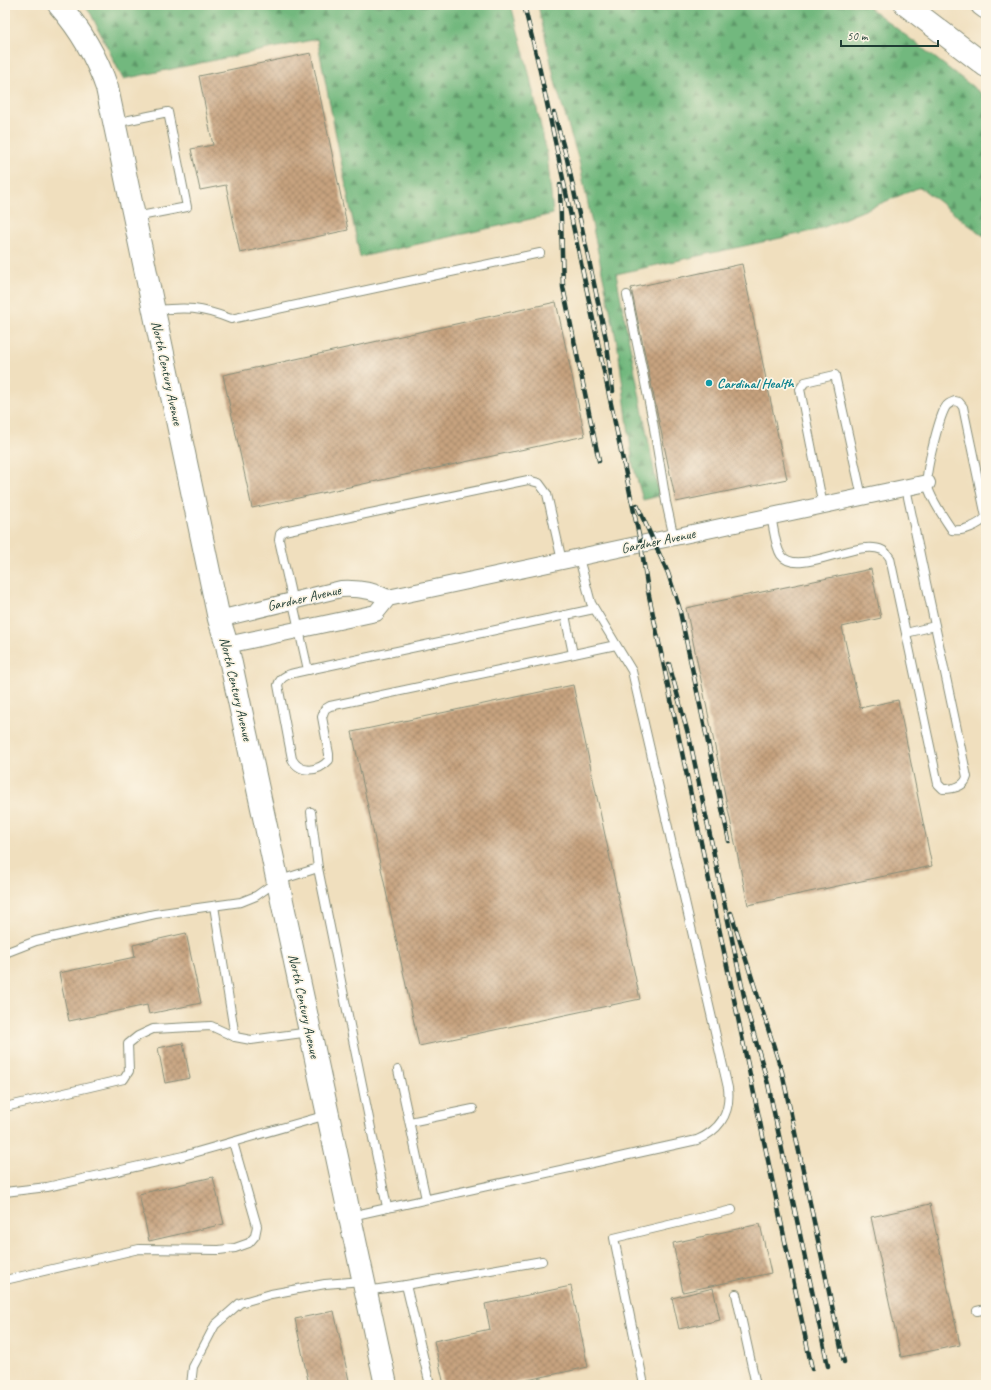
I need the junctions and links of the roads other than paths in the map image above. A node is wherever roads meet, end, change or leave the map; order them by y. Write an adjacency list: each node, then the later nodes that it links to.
1 (59, 5): 6 (main road, North Century Avenue)
2 (906, 5): 5 (main road)
3 (982, 5): 4 (main road)
4 (986, 8)
5 (986, 66)
6 (115, 124): 7 (main road, North Century Avenue); 7 (lane)
7 (134, 218): 10 (main road, North Century Avenue)
8 (540, 253): 10 (lane)
9 (627, 295): 16 (lane)
10 (154, 310): 23 (main road, North Century Avenue)
11 (927, 483): 11 (lane); 12 (street, Gardner Avenue)
12 (906, 488): 13 (street, Gardner Avenue); 24 (lane)
13 (862, 497): 14 (street, Gardner Avenue); 14 (lane)
14 (823, 506): 15 (street, Gardner Avenue)
15 (771, 517): 16 (street, Gardner Avenue); 26 (lane)
16 (674, 538): 17 (street, Gardner Avenue)
17 (579, 558): 18 (street, Gardner Avenue); 21 (lane)
18 (562, 561): 19 (street, Gardner Avenue); 20 (lane)
19 (388, 598): 20 (street, Gardner Avenue); 25 (street, Gardner Avenue)
20 (292, 601): 23 (street, Gardner Avenue); 25 (lane)
21 (594, 609): 22 (lane); 27 (lane)
22 (565, 615): 29 (lane); 30 (lane)
23 (219, 619): 28 (main road, North Century Avenue)
24 (935, 626): 26 (lane); 26 (lane)
25 (299, 629): 28 (street, Gardner Avenue); 30 (lane)
26 (906, 633)
27 (616, 644): 29 (lane); 45 (lane)
28 (226, 645): 33 (main road, North Century Avenue)
29 (573, 654): 30 (lane)
30 (308, 670)
31 (311, 812): 32 (lane)
32 (318, 868): 33 (lane); 46 (lane)
33 (278, 881): 34 (lane); 36 (main road, North Century Avenue)
34 (214, 906): 35 (lane); 37 (lane)
35 (5, 953)
36 (310, 1032): 37 (lane); 41 (main road, North Century Avenue)
37 (235, 1037): 39 (lane)
38 (398, 1070): 42 (lane)
39 (5, 1107)
40 (474, 1109): 42 (lane)
41 (328, 1115): 43 (lane); 48 (main road, North Century Avenue)
42 (410, 1122): 45 (lane)
43 (233, 1142): 44 (lane); 50 (lane)
44 (5, 1192)
45 (426, 1199): 46 (lane)
46 (387, 1207): 48 (lane)
47 (732, 1210): 59 (lane)
48 (350, 1216): 52 (main road, North Century Avenue)
49 (542, 1261): 51 (lane)
50 (5, 1280)
51 (406, 1285): 52 (lane); 58 (lane)
52 (365, 1286): 56 (lane); 57 (main road, North Century Avenue)
53 (736, 1294): 60 (lane)
54 (986, 1309): 55 (lane)
55 (977, 1311)
56 (191, 1385)
57 (386, 1385)
58 (430, 1385)
59 (644, 1385)
60 (756, 1385)

